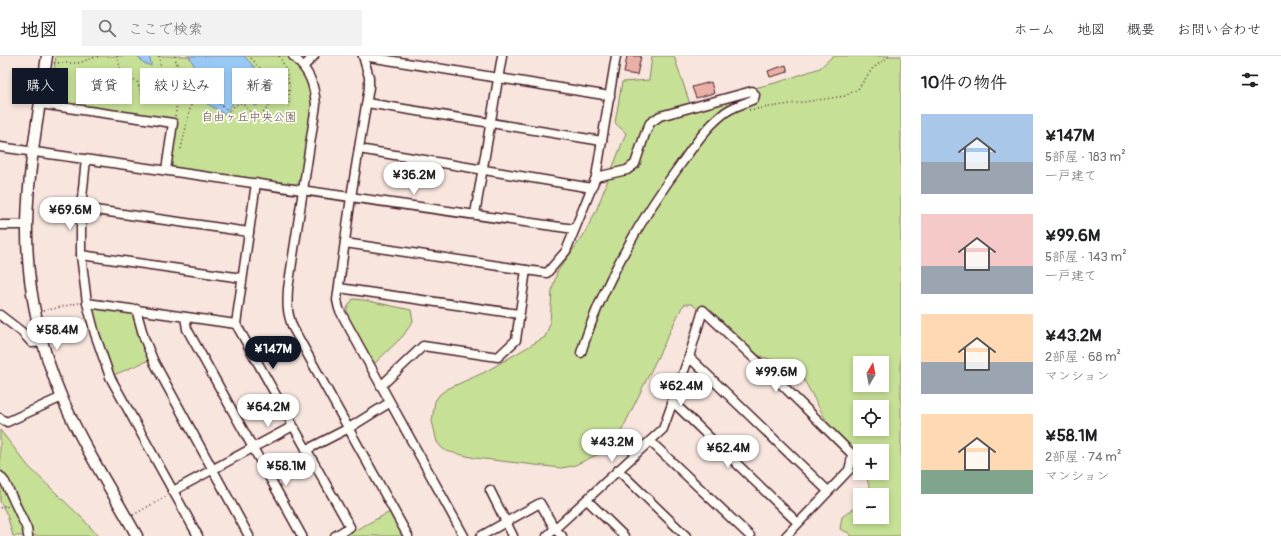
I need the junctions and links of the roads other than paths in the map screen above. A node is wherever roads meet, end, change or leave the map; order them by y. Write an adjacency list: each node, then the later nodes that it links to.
1 (293, 56): 6 (street)
2 (314, 56): 6 (street)
3 (363, 56): 7 (street); 9 (street)
4 (502, 56): 7 (street)
5 (616, 56): 8 (street)
6 (304, 66): 22 (street)
7 (499, 77): 8 (street); 11 (street)
8 (610, 96): 12 (street)
9 (367, 103): 11 (street); 14 (street)
10 (40, 104): 15 (street); 18 (street)
11 (491, 123): 12 (street); 17 (street)
12 (602, 142): 19 (street)
13 (0, 147): 15 (street)
14 (359, 149): 17 (street); 23 (street)
15 (33, 152): 16 (street); 27 (street)
16 (86, 159): 18 (street); 24 (street)
17 (483, 169): 21 (street); 25 (street)
18 (166, 170): 20 (street)
19 (596, 177): 21 (street); 42 (street)
20 (256, 183): 22 (street); 29 (street)
21 (592, 188): 28 (street)
22 (303, 190): 23 (street); 50 (street)
23 (351, 197): 25 (street); 30 (street)
24 (81, 208): 29 (street); 31 (street)
25 (475, 214): 28 (street)
26 (0, 225): 27 (street)
27 (27, 225): 41 (street)
28 (574, 229): 32 (street)
29 (249, 232): 33 (street)
30 (345, 243): 32 (street); 34 (street)
31 (81, 255): 33 (street); 35 (street)
32 (526, 270): 37 (street)
33 (242, 278): 40 (street)
34 (339, 288): 37 (street); 44 (street)
35 (87, 303): 36 (street); 59 (street)
36 (136, 309): 39 (street); 54 (street)
37 (519, 314): 44 (street)
38 (0, 315): 41 (street)
39 (186, 317): 40 (street); 52 (street)
40 (236, 324): 49 (street)
41 (43, 342): 45 (street)
42 (581, 353)
43 (688, 357): 46 (street); 58 (street); 58 (street)
44 (381, 386): 47 (street)
45 (62, 397): 48 (street); 65 (street)
46 (672, 401): 51 (street); 62 (street)
47 (389, 403): 50 (street); 71 (street)
48 (0, 418)
49 (293, 426): 52 (street); 53 (street)
50 (349, 428): 53 (street); 70 (street)
51 (650, 441): 55 (street); 78 (street)
52 (253, 448): 54 (street); 68 (street)
53 (306, 450): 69 (street)
54 (213, 470): 59 (street); 67 (street)
55 (618, 470): 60 (street); 77 (street)
56 (0, 476): 64 (street)
57 (490, 490): 61 (street)
58 (828, 491): 62 (street)
59 (173, 492): 66 (street)
60 (587, 500): 63 (street); 76 (street)
61 (506, 522): 63 (street); 72 (street); 73 (street)
62 (798, 523): 79 (street)
63 (555, 529): 74 (street); 75 (street)
64 (28, 536)
65 (137, 536)
66 (198, 536)
67 (249, 536)
68 (302, 536)
69 (335, 536)
70 (408, 536)
71 (464, 536)
72 (481, 536)
73 (513, 536)
74 (547, 536)
75 (562, 536)
76 (624, 536)
77 (686, 536)
78 (750, 536)
79 (786, 536)

